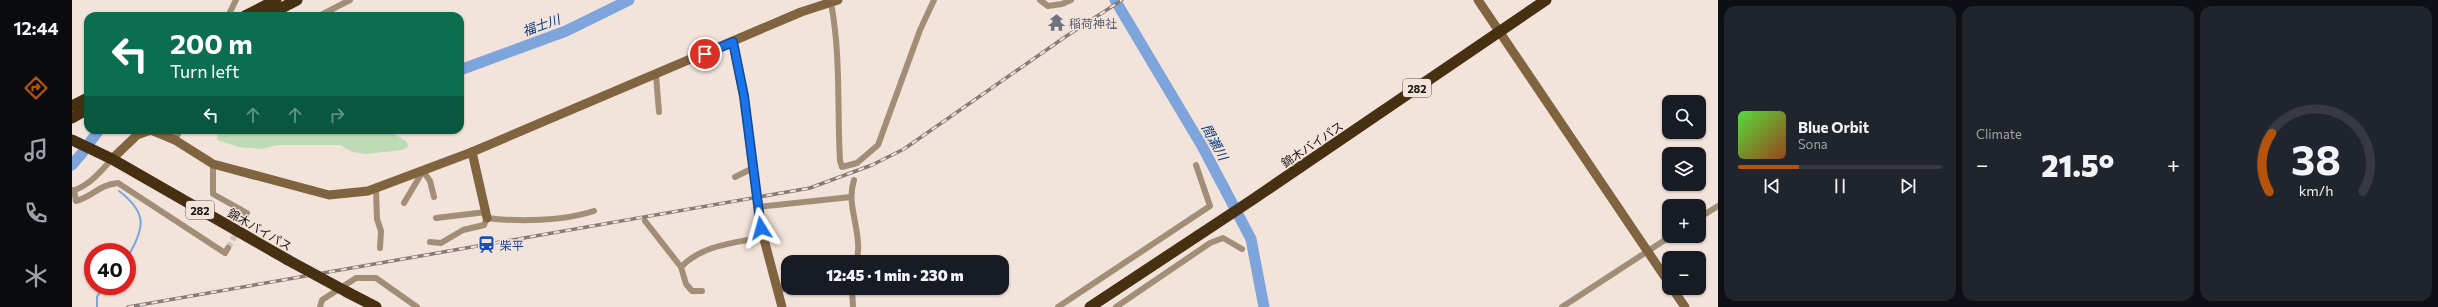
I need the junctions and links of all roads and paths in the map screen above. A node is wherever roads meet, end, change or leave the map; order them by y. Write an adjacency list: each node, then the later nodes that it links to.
1 (236, 0): 11 (street)
2 (276, 0): 12 (highway)
3 (297, 0): 13 (highway)
4 (350, 0): 14 (street)
5 (934, 0): 10 (street)
6 (1040, 0): 7 (street)
7 (1071, 0)
8 (1478, 0): 15 (street)
9 (1546, 0): 15 (highway, 錦木バイパス / 282)
10 (835, 1): 16 (street)
11 (230, 12)
12 (253, 12)
13 (274, 12)
14 (327, 12)
15 (1499, 32): 55 (street); 70 (highway, 錦木バイパス / 282)
16 (733, 42): 17 (street); 32 (street)
17 (656, 75): 21 (street); 28 (street)
18 (84, 100): 19 (highway)
19 (72, 106)
20 (84, 111): 22 (highway)
21 (659, 112)
22 (72, 118)
23 (139, 134): 29 (street)
24 (161, 134): 27 (street)
25 (178, 134): 27 (street)
26 (72, 140): 29 (highway, 282)
27 (175, 140): 30 (street)
28 (472, 152): 33 (street); 45 (street)
29 (112, 159): 37 (street); 65 (highway, 錦木バイパス / 282, bridge)
30 (213, 164): 36 (street); 46 (street)
31 (1196, 166): 69 (street)
32 (753, 168): 34 (street); 42 (street)
33 (423, 171): 36 (street); 38 (street); 40 (street)
34 (735, 177)
35 (854, 180): 39 (street)
36 (376, 189): 53 (street)
37 (73, 190): 52 (street)
38 (434, 197)
39 (851, 197): 42 (street); 56 (street)
40 (404, 203)
41 (1718, 206): 44 (street)
42 (758, 207): 49 (street)
43 (594, 211): 45 (street)
44 (1706, 214)
45 (487, 215): 47 (street); 50 (street)
46 (245, 217)
47 (436, 218)
48 (645, 221): 57 (street)
49 (763, 237): 57 (street); 61 (street)
50 (430, 242)
51 (1662, 242): 55 (street)
52 (228, 248)
53 (380, 248)
54 (1242, 249): 71 (street)
55 (1648, 251): 58 (street); 72 (street)
56 (857, 255)
57 (681, 267): 59 (street)
58 (1662, 272)
59 (702, 290)
60 (781, 290): 61 (street)
61 (778, 291): 67 (street)
62 (852, 295): 68 (street)
63 (1677, 295): 73 (street)
64 (320, 307): 66 (street)
65 (376, 307)
66 (417, 307)
67 (782, 307)
68 (853, 307)
69 (1058, 307)
70 (1090, 307)
71 (1116, 307)
72 (1562, 307)
73 (1685, 307)

